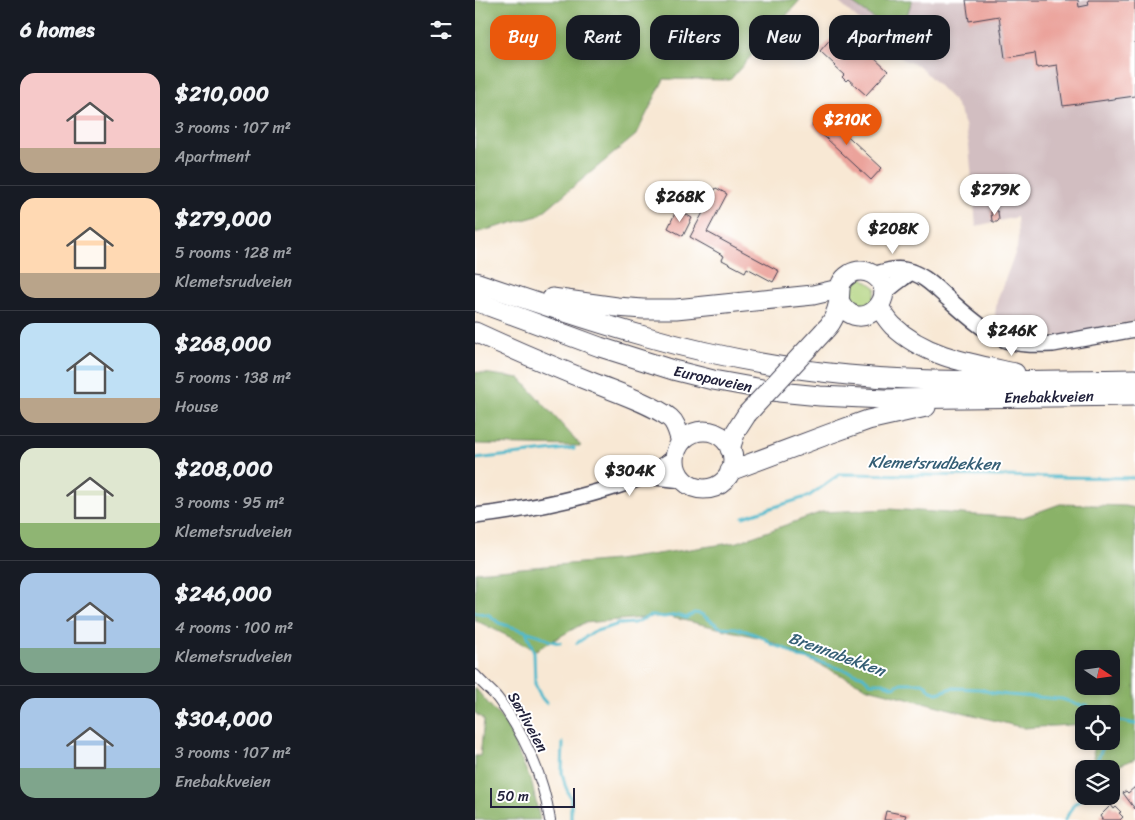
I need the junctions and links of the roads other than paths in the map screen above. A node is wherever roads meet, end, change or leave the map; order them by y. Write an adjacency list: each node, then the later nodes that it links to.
1 (911, 272): 2 (street); 6 (street); 9 (street)
2 (874, 274): 5 (highway); 6 (highway)
3 (475, 282): 4 (highway, Europaveien)
4 (499, 290): 5 (highway); 14 (highway, Europaveien)
5 (839, 294): 8 (highway); 10 (highway)
6 (881, 300): 8 (highway); 13 (highway)
7 (475, 301): 14 (highway, Europaveien)
8 (857, 315): 10 (highway)
9 (1135, 329)
10 (826, 330): 16 (highway, bridge)
11 (475, 332): 19 (highway)
12 (1135, 379): 13 (highway, Enebakkveien)
13 (1051, 380): 14 (highway, Enebakkveien)
14 (963, 390): 15 (highway, Enebakkveien); 20 (highway)
15 (1135, 396)
16 (746, 415): 17 (highway); 18 (highway)
17 (711, 432): 18 (highway); 19 (highway)
18 (730, 448): 20 (highway)
19 (678, 450): 21 (street); 22 (highway)
20 (730, 471): 22 (highway)
21 (647, 476): 22 (street); 23 (street)
22 (682, 480)
23 (475, 516)
24 (475, 676): 25 (street, Sørliveien)
25 (550, 820)

